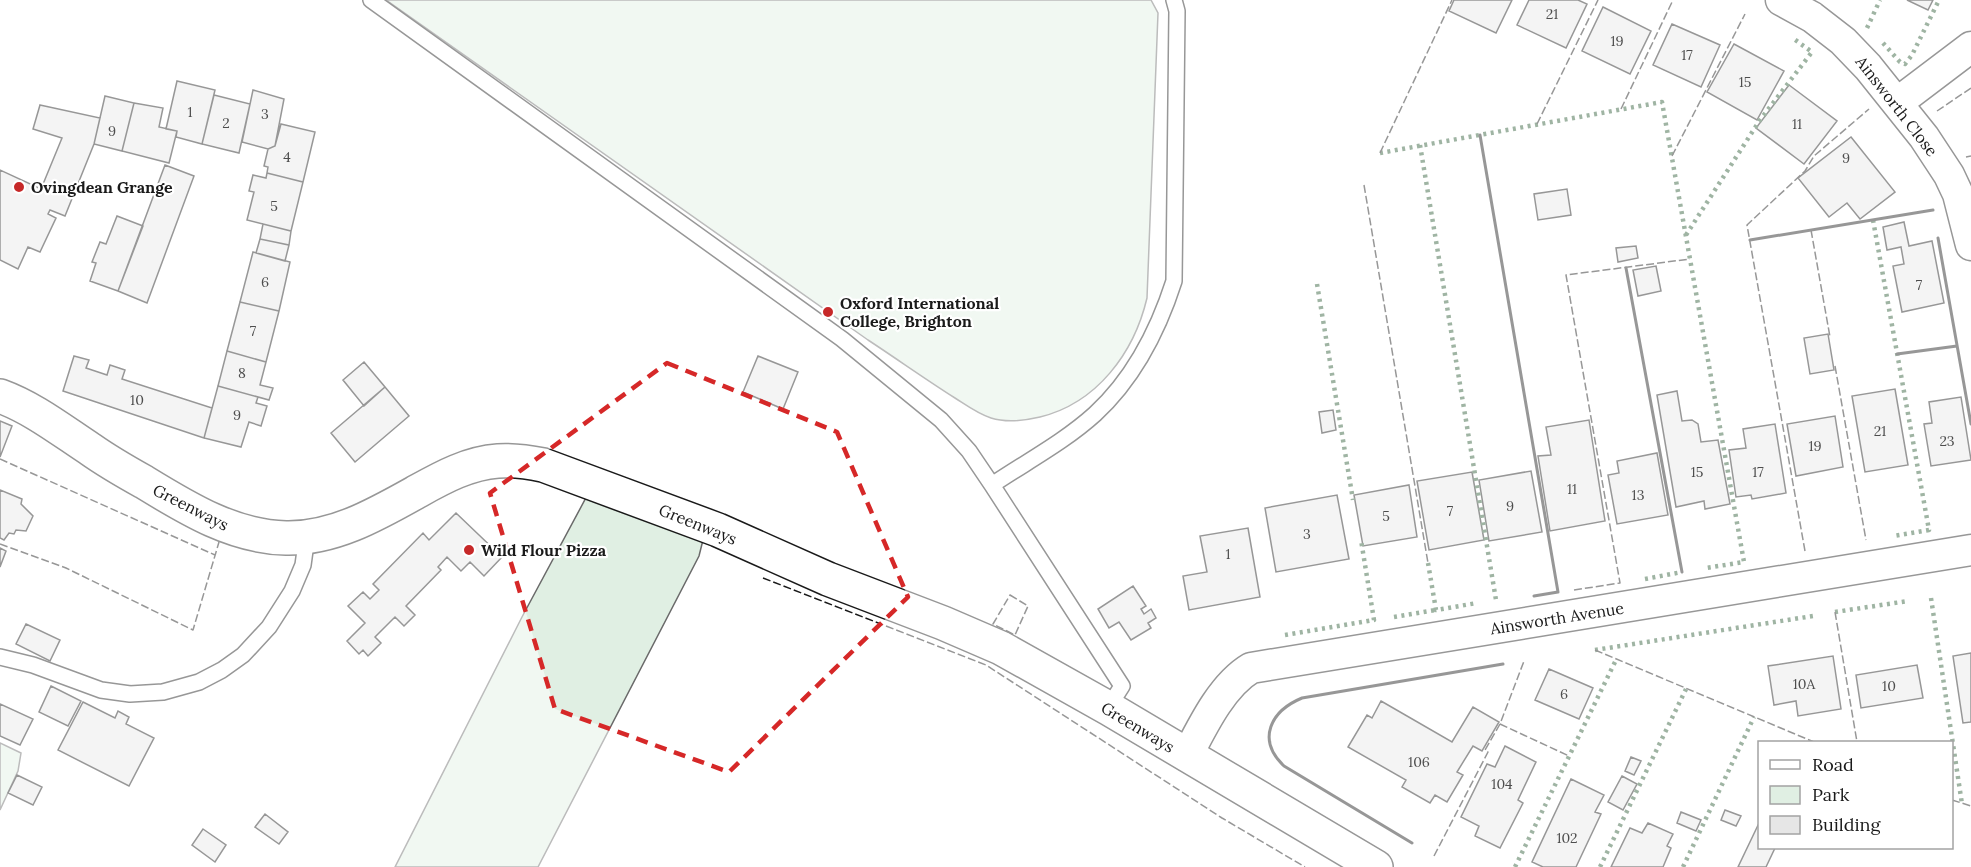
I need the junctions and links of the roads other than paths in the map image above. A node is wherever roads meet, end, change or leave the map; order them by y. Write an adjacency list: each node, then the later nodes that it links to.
1 (371, 0): 8 (lane)
2 (1174, 0): 8 (lane)
3 (1780, 0): 5 (street, Ainsworth Close)
4 (1971, 47): 5 (street)
5 (1897, 103): 6 (street, Ainsworth Close)
6 (1971, 245)
7 (0, 396): 9 (street, Greenways)
8 (992, 485): 12 (lane)
9 (307, 536): 11 (lane); 12 (street, Greenways)
10 (1971, 550): 13 (street, Ainsworth Avenue)
11 (0, 657)
12 (1108, 708): 13 (street, Greenways)
13 (1187, 756): 14 (street, Greenways)
14 (1376, 867)

